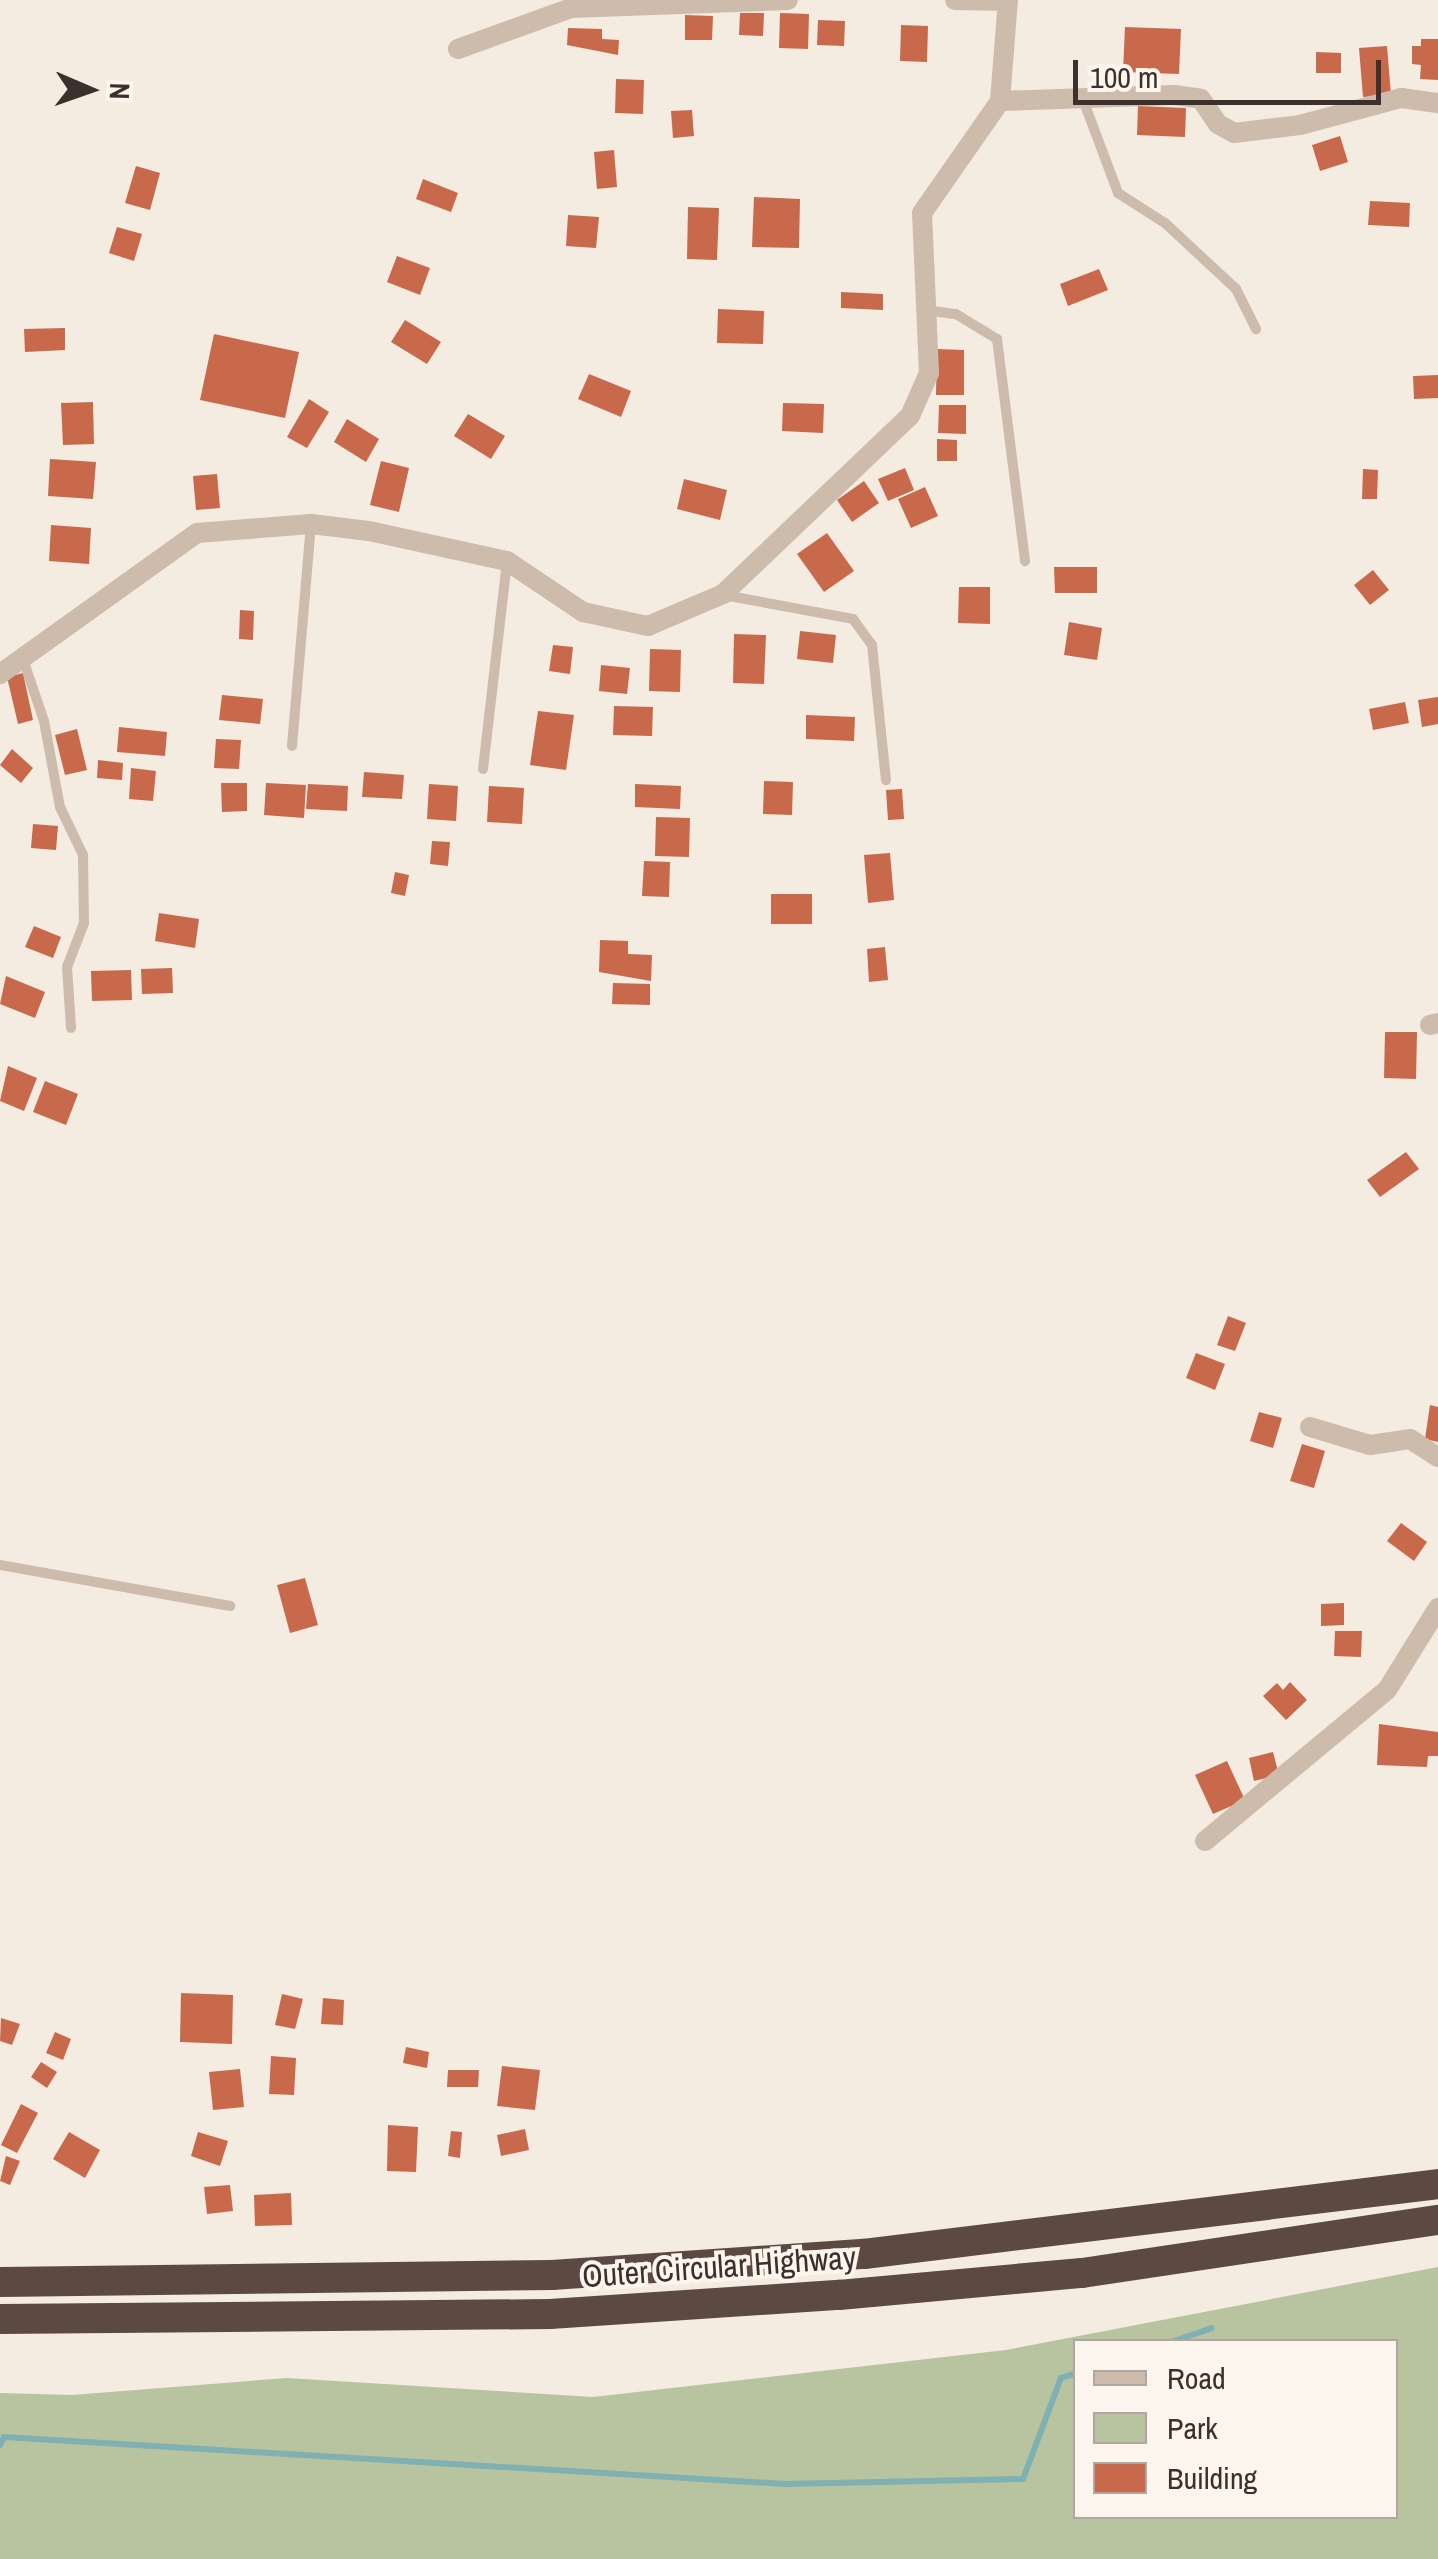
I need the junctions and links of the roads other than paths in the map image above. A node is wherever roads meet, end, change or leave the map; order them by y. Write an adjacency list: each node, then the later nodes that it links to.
1 (788, 0): 4 (street)
2 (955, 0): 3 (street)
3 (1008, 0): 6 (street)
4 (458, 48)
5 (1081, 96): 6 (street); 7 (street); 9 (lane)
6 (1000, 100): 8 (street)
7 (1438, 104)
8 (926, 310): 12 (lane); 13 (street)
9 (1256, 328)
10 (310, 524): 11 (street); 14 (street); 16 (lane)
11 (508, 561): 13 (street); 17 (lane)
12 (1025, 561)
13 (723, 594): 18 (lane)
14 (22, 658): 15 (street); 19 (lane)
15 (0, 674)
16 (292, 746)
17 (484, 769)
18 (886, 780)
19 (71, 1028)
20 (1310, 1427): 21 (street)
21 (1438, 1456)
22 (0, 1566): 23 (lane)
23 (230, 1606)
24 (1438, 1608): 25 (street)
25 (1205, 1841)
26 (1438, 2184): 28 (highway, Outer Circular Highway)
27 (1438, 2220): 29 (highway, Outer Circular Highway)
28 (0, 2282)
29 (0, 2320)

